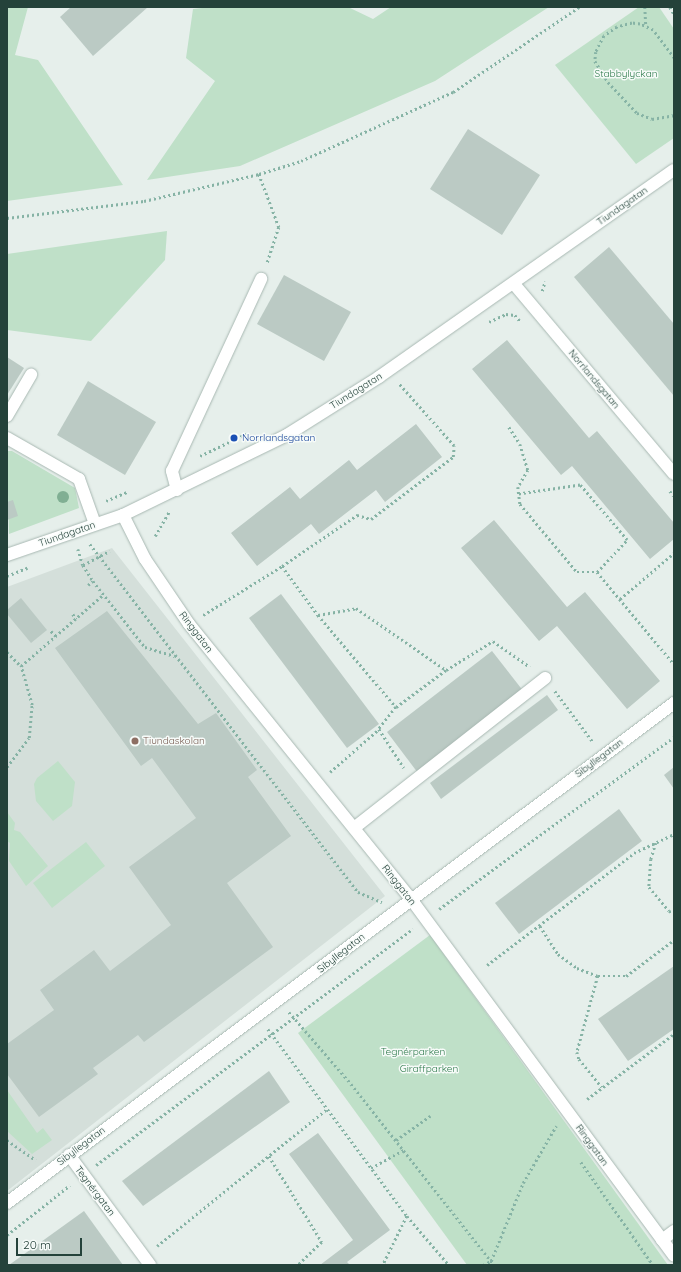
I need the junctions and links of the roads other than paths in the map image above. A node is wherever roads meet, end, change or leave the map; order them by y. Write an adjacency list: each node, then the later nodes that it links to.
1 (674, 170): 3 (street, Tiundagatan)
2 (261, 279): 8 (street)
3 (514, 284): 7 (street, Norrlandsgatan); 8 (street, Tiundagatan)
4 (31, 375): 5 (street)
5 (7, 416)
6 (7, 438): 10 (street)
7 (674, 474)
8 (177, 490): 9 (street, Tiundagatan)
9 (123, 515): 10 (street, Tiundagatan); 14 (street, Ringgatan)
10 (95, 524): 11 (street, Tiundagatan)
11 (7, 555)
12 (545, 678): 14 (street)
13 (674, 703): 15 (street, Sibyllegatan)
14 (354, 828): 15 (street, Ringgatan)
15 (411, 899): 16 (street, Sibyllegatan); 19 (street, Ringgatan)
16 (69, 1155): 17 (street, Sibyllegatan); 21 (street, Tegnérgatan)
17 (7, 1203)
18 (674, 1231): 19 (street)
19 (662, 1240): 20 (street, Ringgatan)
20 (674, 1256)
21 (147, 1261)

